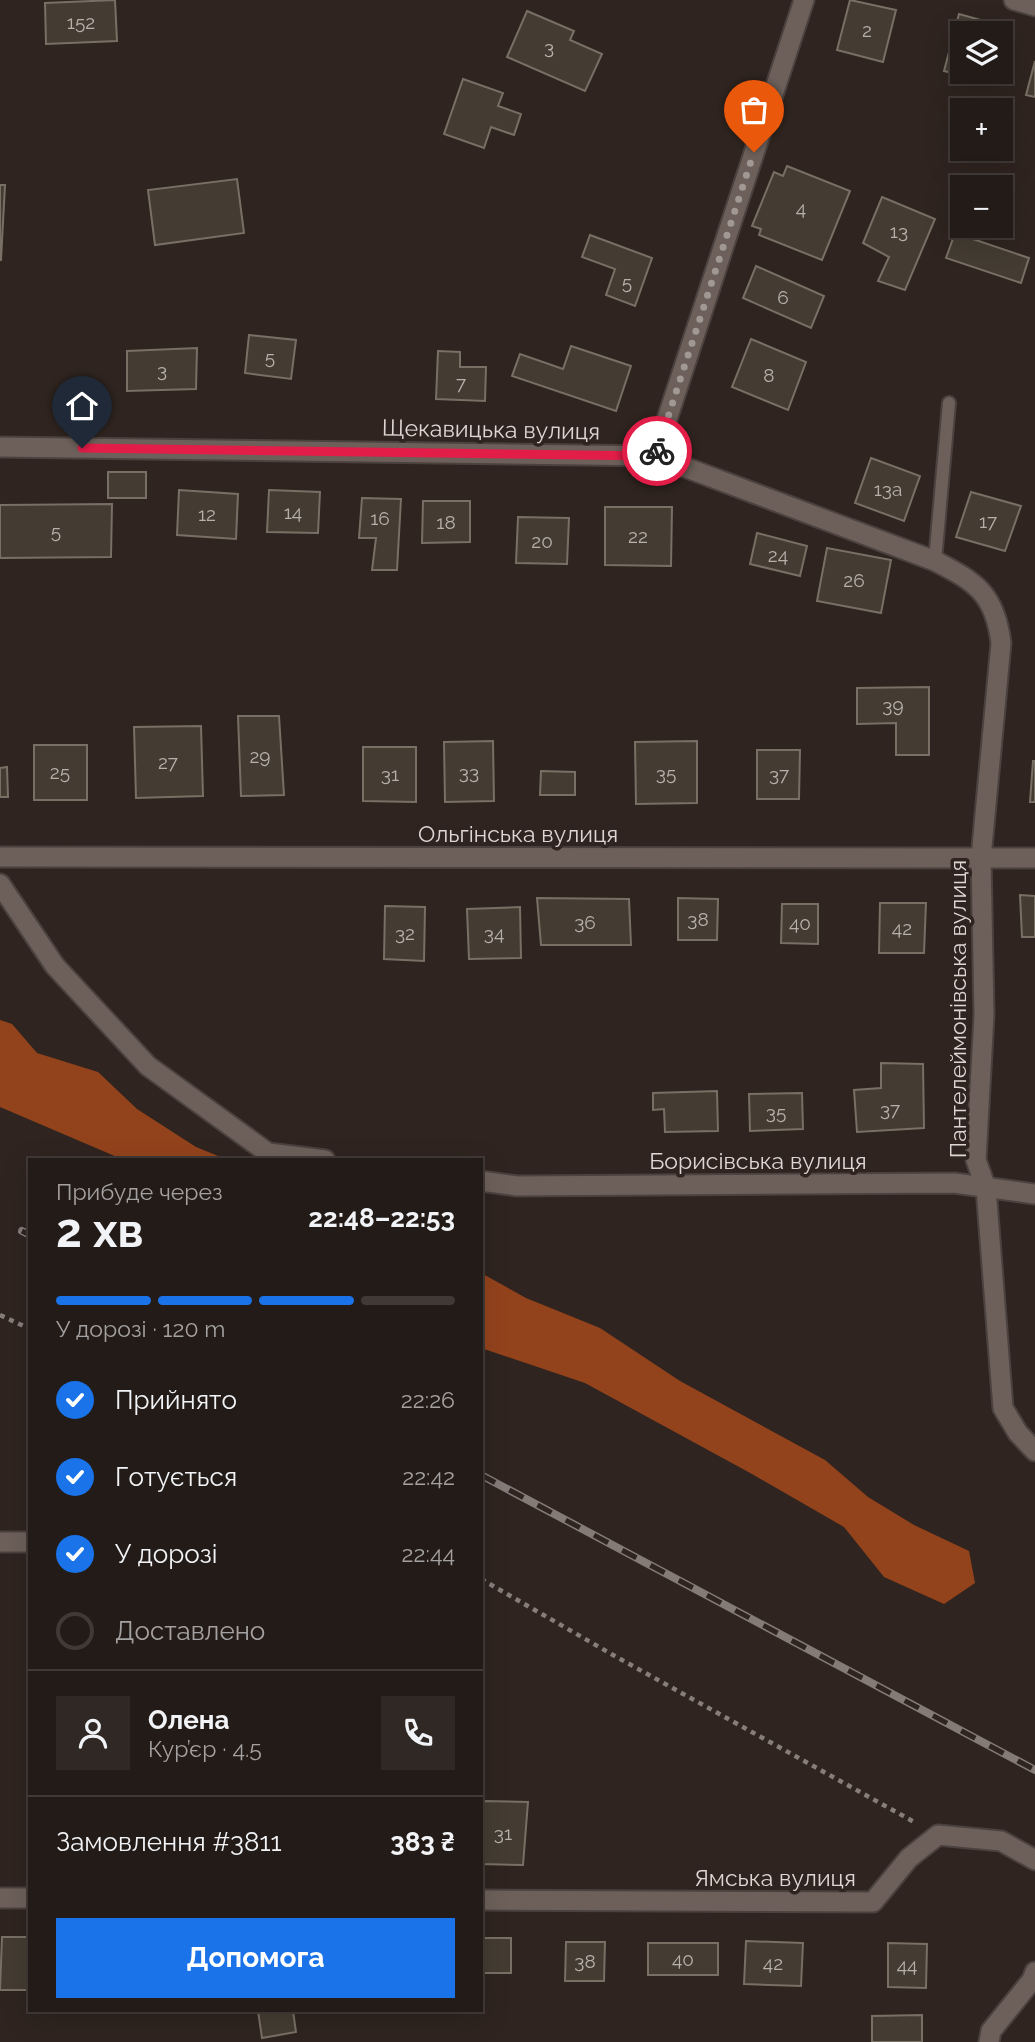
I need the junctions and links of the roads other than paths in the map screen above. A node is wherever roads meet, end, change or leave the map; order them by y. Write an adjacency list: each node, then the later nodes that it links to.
1 (804, 0): 6 (street)
2 (1014, 0): 3 (street)
3 (1035, 6)
4 (949, 403): 7 (lane)
5 (0, 447): 6 (street, Щекавицька вулиця)
6 (655, 456): 7 (street, Щекавицька вулиця)
7 (935, 561): 8 (street, Щекавицька вулиця)
8 (990, 601): 10 (street, Пантелеймонівська вулиця)
9 (0, 857): 10 (street, Ольгінська вулиця)
10 (981, 858): 11 (street, Ольгінська вулиця); 15 (street, Пантелеймонівська вулиця)
11 (1035, 859)
12 (0, 884): 13 (street)
13 (309, 1158)
14 (483, 1181): 15 (street, Борисівська вулиця)
15 (986, 1188): 16 (street, Борисівська вулиця); 17 (street, Пантелеймонівська вулиця)
16 (1035, 1194)
17 (1035, 1451)
18 (0, 1542): 19 (street)
19 (28, 1542)
20 (1035, 1860): 23 (street, Ямська вулиця)
21 (0, 1898): 22 (street)
22 (28, 1898)
23 (483, 1900)
24 (1035, 1972): 25 (street)
25 (989, 2042)

